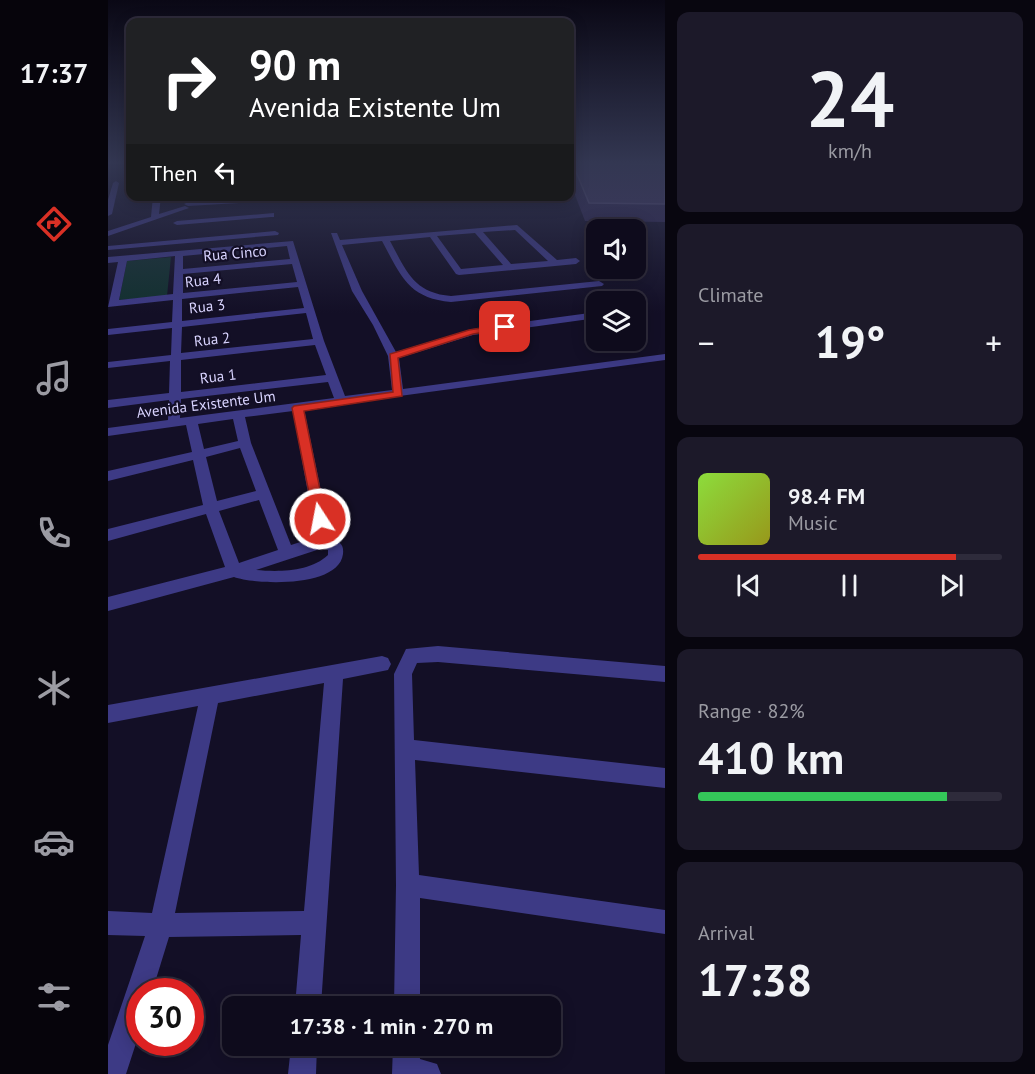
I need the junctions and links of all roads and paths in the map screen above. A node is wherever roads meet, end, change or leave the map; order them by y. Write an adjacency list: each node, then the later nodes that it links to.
1 (156, 212): 5 (street)
2 (171, 212): 5 (street)
3 (183, 212): 6 (street)
4 (271, 215): 6 (street)
5 (155, 218): 9 (street)
6 (177, 223): 12 (street)
7 (477, 230): 10 (street); 20 (street); 22 (street)
8 (275, 233): 12 (street)
9 (108, 234)
10 (432, 235): 11 (street); 22 (street)
11 (385, 239): 27 (street); 35 (street)
12 (174, 242): 13 (street)
13 (108, 248)
14 (231, 249): 15 (street); 18 (street); 21 (street)
15 (179, 254): 16 (street); 23 (street)
16 (123, 259): 17 (street); 24 (street)
17 (108, 260)
18 (295, 261): 21 (street, Rua Cinco); 26 (street)
19 (576, 261): 20 (street)
20 (555, 263): 22 (street)
21 (234, 267): 23 (street, Rua Cinco)
22 (509, 267)
23 (178, 272): 28 (street)
24 (119, 278): 25 (street); 29 (street)
25 (108, 279)
26 (301, 284): 28 (street, Rua 4); 30 (street)
27 (599, 284)
28 (178, 298): 29 (street, Rua 4); 32 (street)
29 (111, 304)
30 (309, 310): 32 (street, Rua 3); 34 (street)
31 (586, 316): 35 (street)
32 (177, 325): 33 (street, Rua 3); 37 (street)
33 (108, 332)
34 (319, 342): 37 (street, Rua 2); 39 (street)
35 (393, 356): 40 (street)
36 (664, 357): 40 (street, Avenida Existente Um)
37 (176, 358): 38 (street, Rua 2); 41 (street)
38 (108, 365)
39 (332, 378): 41 (street, Rua 1); 42 (street)
40 (398, 394): 42 (street, Avenida Existente Um)
41 (174, 396): 43 (street, Rua 1); 47 (street)
42 (341, 402): 44 (street, Avenida Existente Um)
43 (108, 404)
44 (298, 408): 45 (street, Avenida Existente Um); 55 (street)
45 (238, 416): 46 (street, Avenida Existente Um); 49 (street)
46 (191, 421): 47 (street, Avenida Existente Um); 50 (street)
47 (174, 423): 48 (street, Avenida Existente Um)
48 (108, 432)
49 (245, 442): 50 (street); 52 (street)
50 (197, 454): 51 (street); 53 (street)
51 (108, 476)
52 (263, 494): 53 (street); 56 (street)
53 (211, 507): 54 (street); 57 (street)
54 (108, 535)
55 (324, 542): 56 (street); 57 (street)
56 (286, 552): 57 (street)
57 (234, 570): 58 (street)
58 (108, 604)
59 (381, 664): 60 (street)
60 (334, 673): 62 (street); 69 (street)
61 (664, 674): 64 (street)
62 (210, 694): 63 (street); 70 (street)
63 (108, 714)
64 (405, 749): 65 (street); 66 (street)
65 (664, 778)
66 (408, 885): 67 (street); 72 (street)
67 (664, 922)
68 (108, 923): 70 (street)
69 (316, 923): 70 (street); 71 (street)
70 (161, 925): 74 (street)
71 (309, 996)
72 (407, 996)
73 (303, 1056): 75 (street)
74 (112, 1074)
75 (302, 1074)

